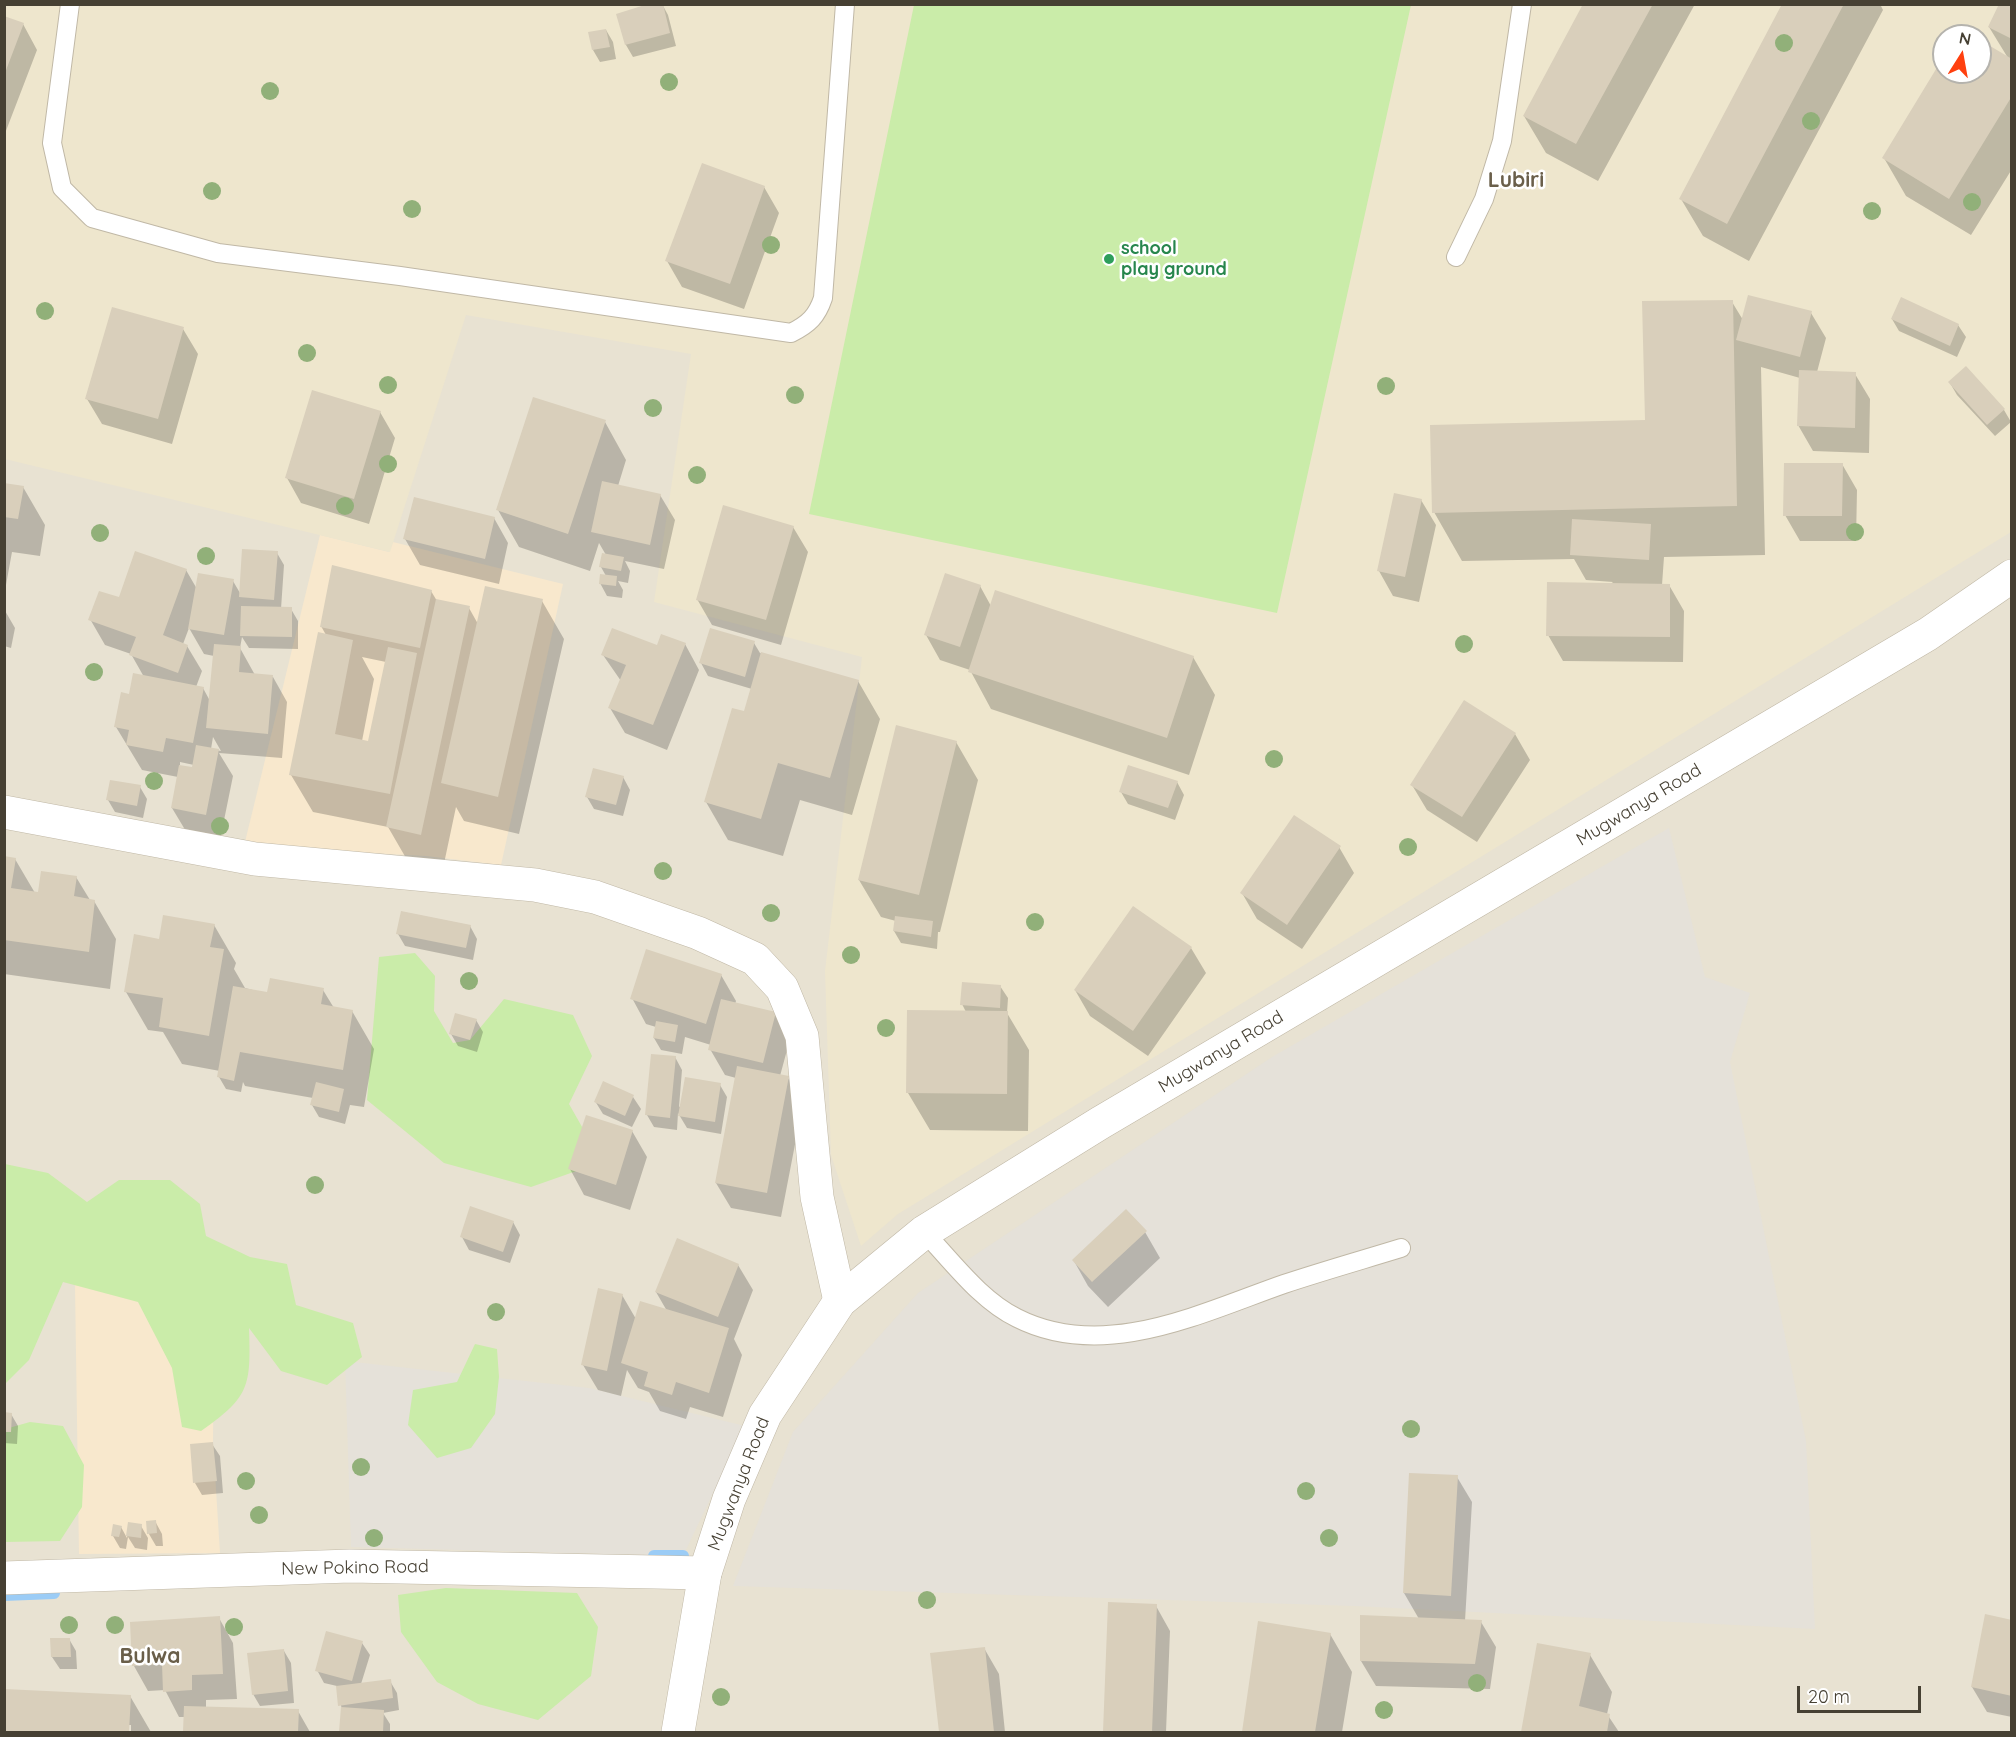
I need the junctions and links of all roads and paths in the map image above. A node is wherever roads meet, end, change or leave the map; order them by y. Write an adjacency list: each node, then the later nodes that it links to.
1 (70, 4): 2 (lane)
2 (845, 4)
3 (1522, 4): 4 (lane)
4 (1456, 257)
5 (2012, 576): 7 (street, Mugwanya Road)
6 (4, 812): 9 (street)
7 (924, 1232): 8 (lane); 9 (street, Mugwanya Road)
8 (1401, 1248)
9 (840, 1301): 10 (street, Mugwanya Road)
10 (705, 1573): 11 (street, New Pokino Road); 12 (street, Mugwanya Road)
11 (4, 1578)
12 (678, 1732)

